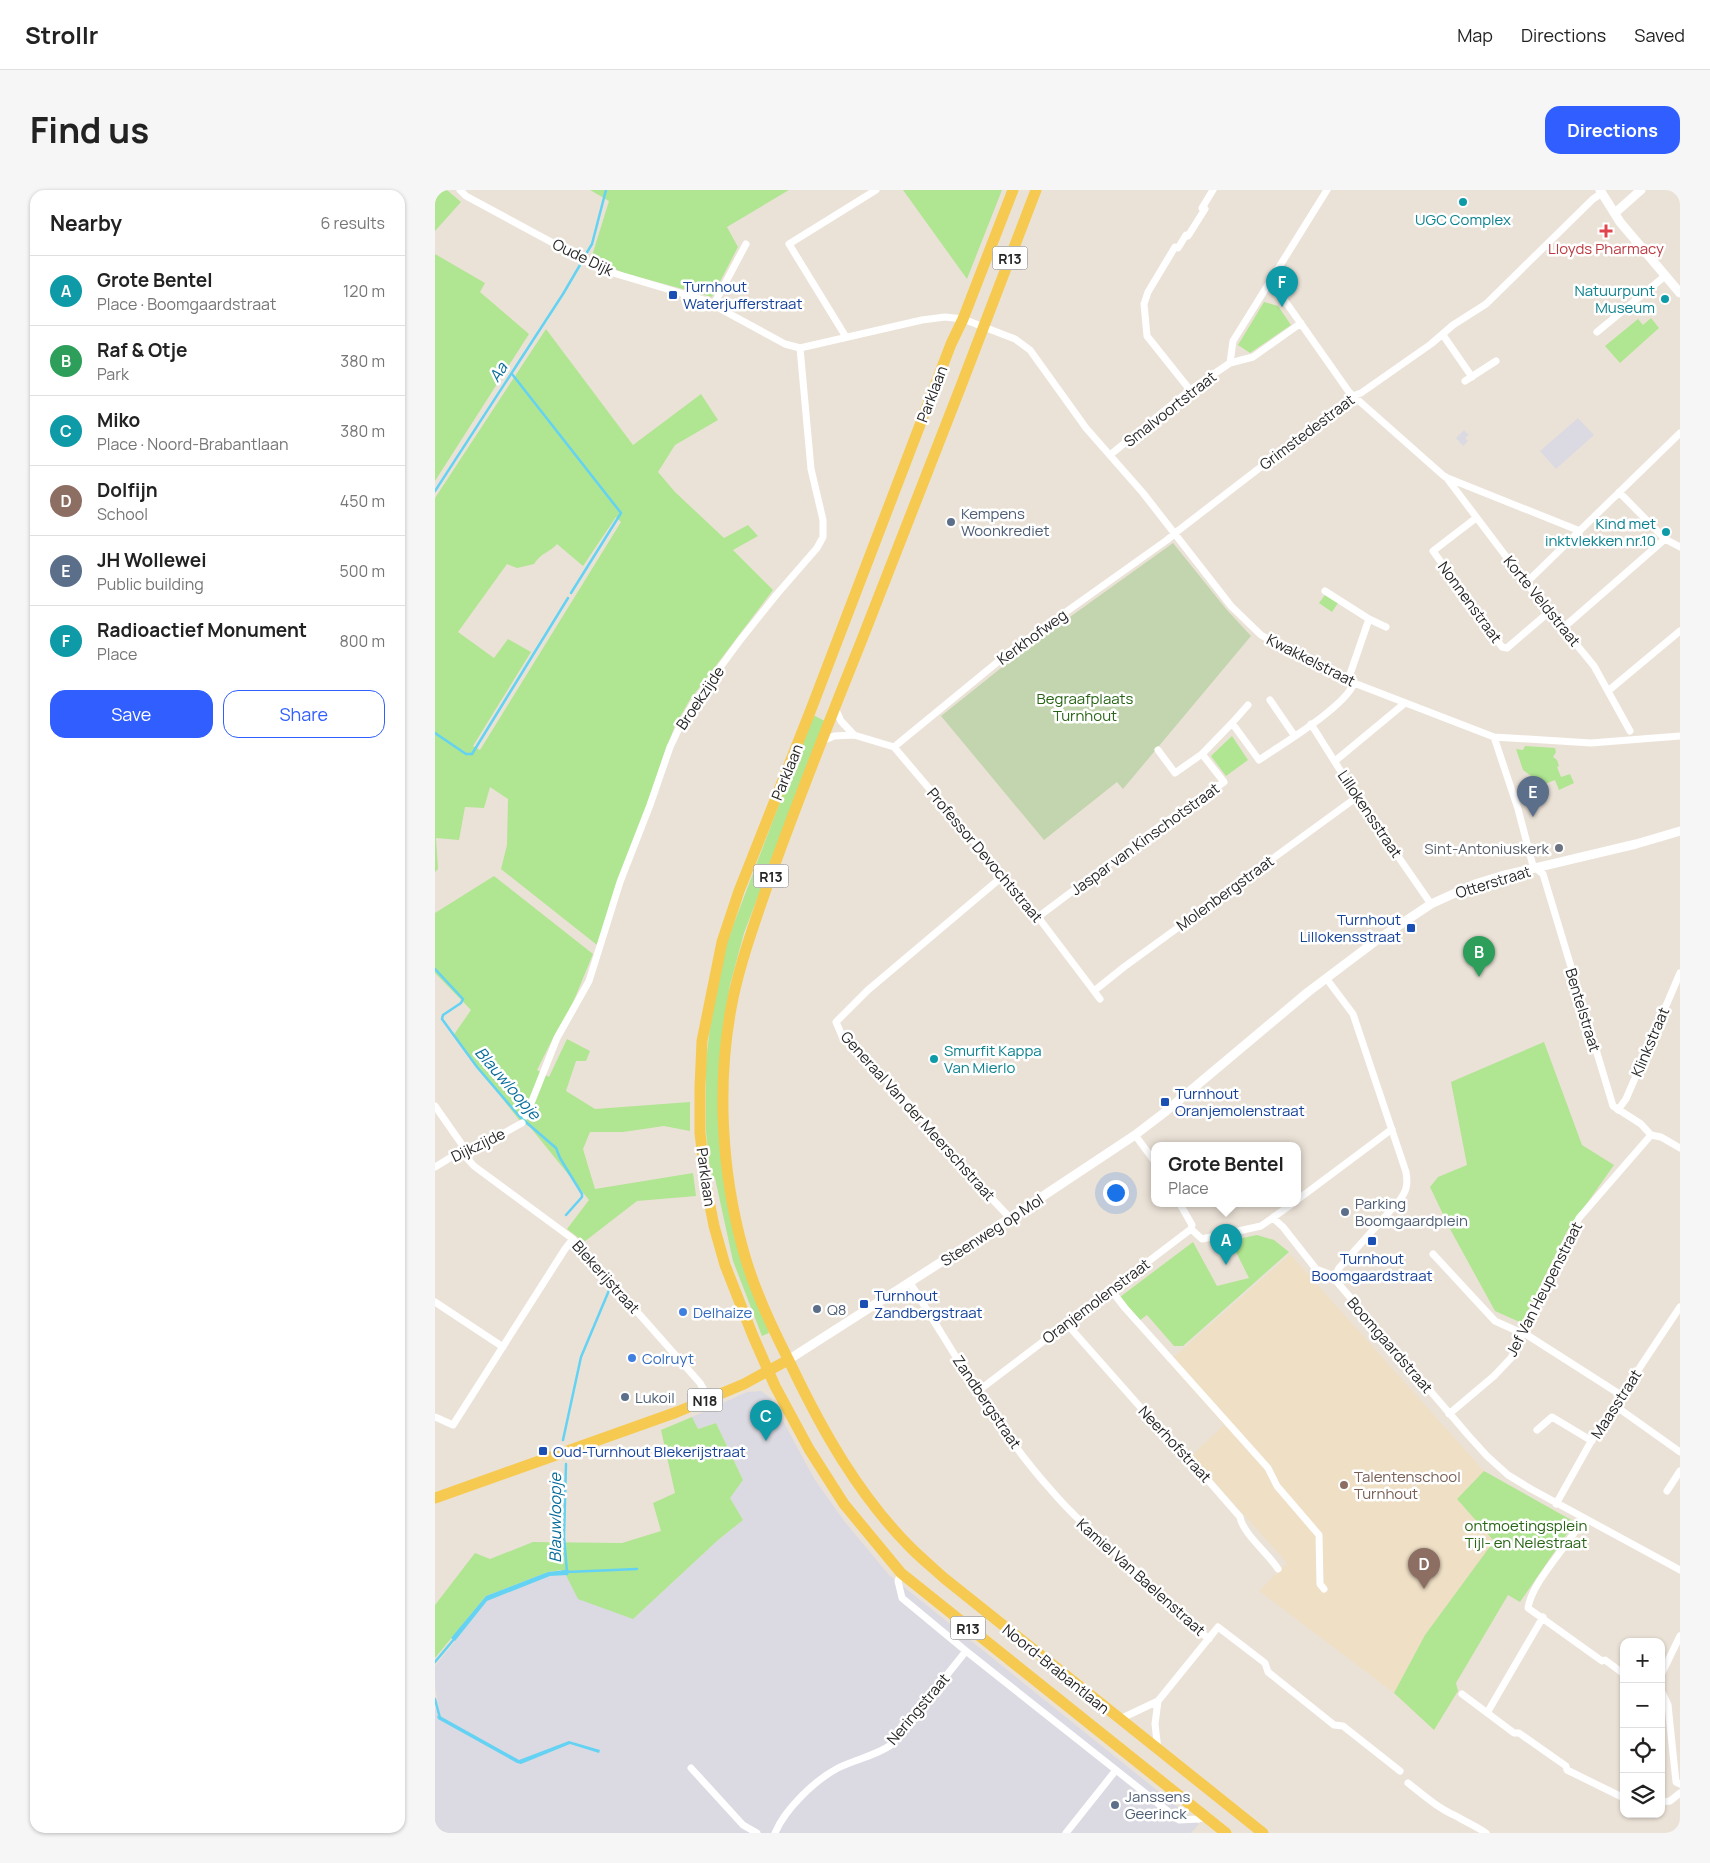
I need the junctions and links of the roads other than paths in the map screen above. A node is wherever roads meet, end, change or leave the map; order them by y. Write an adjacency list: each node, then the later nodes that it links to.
1 (460, 190): 14 (street, Oude Dijk)
2 (876, 190): 20 (street)
3 (1013, 190): 15 (main road, Parklaan / R13)
4 (1036, 190): 17 (main road, Parklaan / R13)
5 (1327, 190): 12 (street, Smalvoortstraat)
6 (1641, 190): 9 (street)
7 (1601, 192): 9 (street); 19 (street, Grimstedestraat)
8 (1211, 193): 26 (street)
9 (1615, 214): 11 (street)
10 (746, 244): 14 (street)
11 (1665, 276): 13 (street); 18 (street)
12 (1271, 280): 16 (street); 23 (street, Smalvoortstraat)
13 (1680, 293)
14 (713, 306): 21 (street, Oude Dijk)
15 (963, 319): 17 (street, Kwakkelstraat); 20 (street); 100 (main road, Parklaan / R13)
16 (1301, 323): 23 (street, Smalvoortstraat); 27 (street)
17 (984, 327): 29 (street, Kwakkelstraat); 49 (main road, Parklaan / R13)
18 (1597, 332)
19 (1443, 335): 24 (street); 27 (street, Grimstedestraat)
20 (846, 337): 21 (street)
21 (799, 348): 74 (street, Broekzijde)
22 (1496, 361): 24 (street)
23 (1230, 363): 26 (street, Smalvoortstraat)
24 (1472, 377): 25 (street)
25 (1465, 381)
26 (1190, 390): 29 (street, Smalvoortstraat)
27 (1353, 396): 30 (street); 34 (street, Grimstedestraat)
28 (1680, 433): 31 (street)
29 (1110, 455): 34 (street, Kwakkelstraat)
30 (1445, 477): 32 (street, Korte Veldstraat); 33 (street)
31 (1619, 492): 33 (street); 35 (street)
32 (1476, 518): 37 (street, Korte Veldstraat); 39 (street, Nonnenstraat)
33 (1580, 531): 37 (street)
34 (1174, 534): 44 (street, Kwakkelstraat); 58 (street, Kerkhofweg)
35 (1665, 539): 36 (street); 42 (street)
36 (1680, 547)
37 (1526, 583): 39 (street, Korte Veldstraat)
38 (1325, 592): 40 (street)
39 (1549, 612): 42 (street, Korte Veldstraat)
40 (1369, 619): 41 (street); 44 (street)
41 (1386, 628)
42 (1563, 628): 45 (street, Korte Veldstraat)
43 (1680, 631): 45 (street)
44 (1351, 681): 47 (street, Kwakkelstraat); 51 (street)
45 (1608, 691): 52 (street, Korte Veldstraat)
46 (1270, 700): 53 (street)
47 (1405, 703): 56 (street, Kwakkelstraat); 61 (street)
48 (1248, 705): 50 (street)
49 (835, 708): 54 (street); 57 (main road, Parklaan / R13)
50 (1232, 723): 53 (street); 60 (street)
51 (1311, 724): 53 (street); 61 (street, Lillokensstraat)
52 (1630, 731)
53 (1296, 734)
54 (853, 735): 57 (street); 58 (street)
55 (1680, 736): 56 (street, Kwakkelstraat)
56 (1494, 737): 64 (street, Bentelstraat)
57 (822, 741): 99 (main road, Parklaan / R13)
58 (894, 747): 65 (street, Professor Devochtstraat)
59 (1158, 750): 60 (street)
60 (1202, 754): 67 (street, Jaspar van Kinschotstraat)
61 (1335, 761): 62 (street, Lillokensstraat)
62 (1357, 797): 66 (street, Lillokensstraat); 70 (street, Molenbergstraat)
63 (1680, 831): 64 (street, Otterstraat)
64 (1537, 869): 66 (street, Otterstraat); 73 (street, Bentelstraat)
65 (1003, 876): 67 (street, Professor Devochtstraat); 86 (street, Generaal Van der Meerschstraat)
66 (1431, 904): 69 (street, Otterstraat)
67 (1038, 917): 70 (street, Professor Devochtstraat)
68 (1680, 973): 73 (street, Klinkstraat)
69 (1327, 978): 76 (street); 77 (street, Steenweg op Mol)
70 (1094, 991): 71 (street, Professor Devochtstraat)
71 (1100, 999)
72 (435, 1106): 80 (street)
73 (1618, 1110): 78 (street)
74 (526, 1116)
75 (522, 1123): 80 (street, Dijkzijde)
76 (1392, 1129): 83 (street); 91 (street)
77 (1135, 1135): 81 (street); 86 (street, Steenweg op Mol)
78 (1651, 1135): 79 (street); 97 (street, Jef Van Heupenstraat)
79 (1680, 1148)
80 (463, 1154): 82 (street, Dijkzijde); 89 (street, Blekerijstraat)
81 (1151, 1157)
82 (435, 1167)
83 (1301, 1197)
84 (1182, 1207): 88 (street)
85 (1288, 1207): 87 (street)
86 (1011, 1218): 92 (street, Steenweg op Mol)
87 (1273, 1218): 88 (street); 91 (street)
88 (1191, 1229): 93 (street, Oranjemolenstraat)
89 (573, 1239): 98 (street); 103 (street, Blekerijstraat)
90 (1433, 1254): 97 (street)
91 (1336, 1274): 105 (street, Boomgaardstraat)
92 (910, 1283): 99 (street, Steenweg op Mol); 101 (street, Zandbergstraat)
93 (1111, 1290): 96 (street, Oranjemolenstraat); 119 (street)
94 (435, 1302): 98 (street)
95 (1680, 1307): 102 (street, Maasstraat)
96 (1066, 1324): 101 (street, Oranjemolenstraat); 116 (street, Neerhofstraat)
97 (1524, 1333): 102 (street); 105 (street, Jef Van Heupenstraat)
98 (503, 1347): 106 (street)
99 (788, 1360): 100 (main road, Steenweg op Mol / N18); 130 (main road, Noord-Brabantlaan / R13)
100 (768, 1371): 103 (main road, Steenweg op Mol / N18); 118 (main road, Noord-Brabantlaan / R13)
101 (977, 1391): 114 (street, Zandbergstraat)
102 (1621, 1395): 104 (street, Maasstraat)
103 (709, 1399): 112 (main road, Steenweg op Mol / N18)
104 (1614, 1405): 108 (street, Maasstraat); 109 (street)
105 (1449, 1414): 113 (street, Boomgaardstraat)
106 (435, 1417)
107 (1537, 1430): 108 (street)
108 (1592, 1441): 113 (street, Maasstraat)
109 (1680, 1452)
110 (1680, 1472): 111 (street)
111 (1667, 1491)
112 (435, 1498)
113 (1556, 1504): 115 (street, Boomgaardstraat)
114 (1074, 1514): 122 (street, Kamiel Van Baelenstraat)
115 (1583, 1519): 117 (street, Boomgaardstraat); 120 (street)
116 (1278, 1569)
117 (1680, 1570)
118 (901, 1572): 123 (street); 141 (main road, Noord-Brabantlaan / R13)
119 (1324, 1589)
120 (1543, 1618): 125 (street); 129 (street)
121 (1680, 1636): 124 (street)
122 (1209, 1639): 128 (street, Kamiel Van Baelenstraat); 134 (street, Kamiel Van Baelenstraat)
123 (966, 1652): 133 (street); 143 (street, Neringstraat)
124 (1665, 1667)
125 (1620, 1671)
126 (1462, 1694): 129 (street)
127 (1665, 1699): 136 (street)
128 (1158, 1700): 130 (street, Kamiel Van Baelenstraat); 131 (street)
129 (1487, 1713): 138 (street)
130 (1120, 1719): 131 (main road, Noord-Brabantlaan / R13)
131 (1158, 1750): 139 (main road, Noord-Brabantlaan / R13)
132 (691, 1768): 142 (street)
133 (1117, 1770): 141 (street); 144 (street)
134 (1400, 1771)
135 (1408, 1783): 147 (street)
136 (1680, 1784)
137 (1680, 1793): 140 (street)
138 (1620, 1796)
139 (1221, 1800): 141 (main road); 146 (main road, Noord-Brabantlaan / R13)
140 (1665, 1802)
141 (1206, 1817): 145 (main road, Noord-Brabantlaan / R13)
142 (757, 1833)
143 (775, 1833)
144 (1066, 1833)
145 (1227, 1833)
146 (1263, 1833)
147 (1486, 1833)

